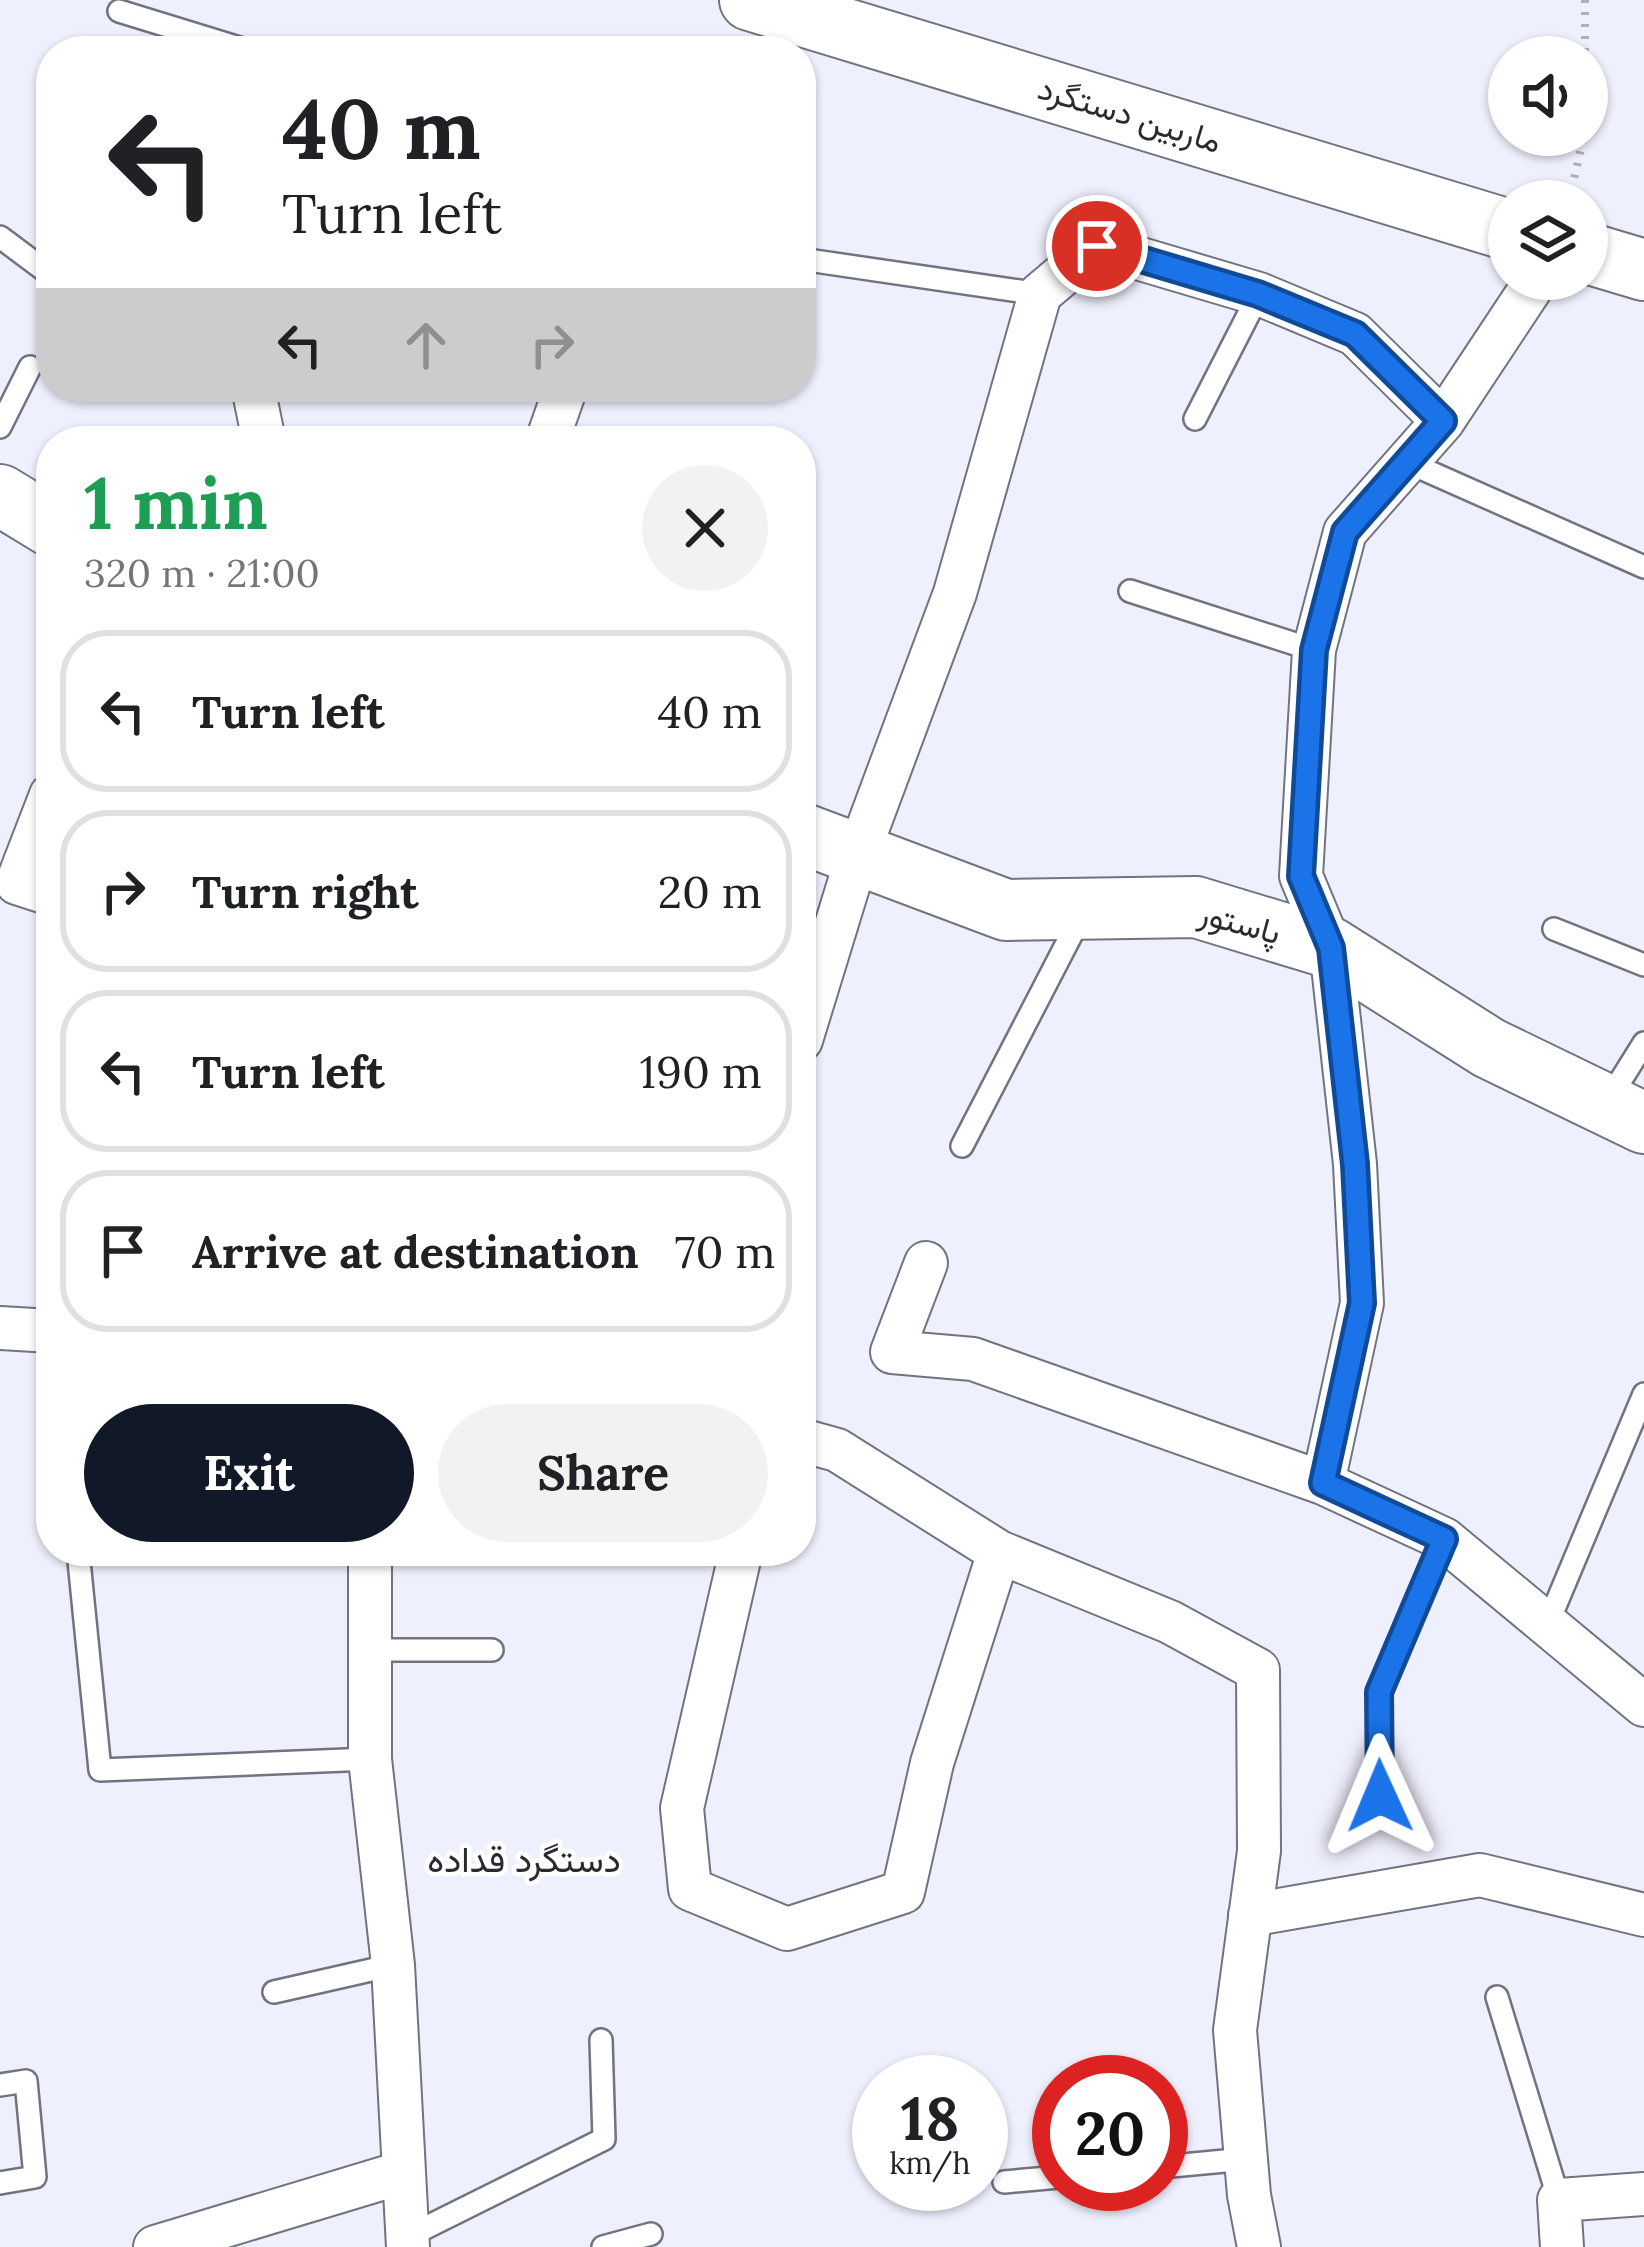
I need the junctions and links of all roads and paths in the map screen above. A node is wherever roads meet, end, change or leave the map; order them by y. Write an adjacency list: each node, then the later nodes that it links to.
1 (750, 0): 9 (main road, ماربین دستگرد)
2 (883, 0): 7 (main road, ماربین دستگرد)
3 (1585, 0): 6 (path)
4 (119, 10): 5 (lane)
5 (201, 36)
6 (1585, 36)
7 (1488, 187)
8 (1608, 223): 10 (main road)
9 (1488, 224)
10 (1644, 233)
11 (0, 237): 14 (lane)
12 (1608, 260): 15 (main road)
13 (816, 261): 16 (lane)
14 (36, 264)
15 (1644, 270)
16 (1040, 294): 17 (street); 31 (street)
17 (1258, 294): 20 (lane); 21 (street)
18 (1523, 300): 21 (street)
19 (30, 367): 22 (lane)
20 (1196, 418)
21 (1443, 421): 23 (street)
22 (0, 427)
23 (1407, 462): 26 (lane); 28 (street)
24 (0, 495): 25 (main road)
25 (36, 517)
26 (1644, 567)
27 (1130, 591): 28 (lane)
28 (1314, 650): 35 (street)
29 (36, 834): 32 (street)
30 (816, 839): 31 (main road, پاستور)
31 (858, 854): 33 (main road, پاستور); 37 (street)
32 (36, 889)
33 (1086, 908): 35 (main road, پاستور); 40 (lane)
34 (1554, 929): 36 (lane)
35 (1331, 948): 39 (main road, پاستور); 46 (street)
36 (1644, 965)
37 (816, 991)
38 (1644, 1043): 39 (lane)
39 (1625, 1114)
40 (962, 1146)
41 (926, 1263): 46 (street)
42 (0, 1328): 43 (street)
43 (36, 1330)
44 (1644, 1394): 52 (lane)
45 (816, 1444): 48 (street)
46 (1323, 1483): 47 (street)
47 (1444, 1539): 52 (street); 57 (lane)
48 (999, 1552): 51 (street); 59 (street)
49 (80, 1566): 56 (lane)
50 (370, 1566): 53 (street)
51 (738, 1566)
52 (1549, 1624): 55 (street)
53 (369, 1650): 54 (lane); 56 (street)
54 (492, 1650)
55 (1644, 1705)
56 (370, 1759): 60 (street)
57 (1380, 1796)
58 (1644, 1915): 59 (street)
59 (1250, 1916): 65 (street)
60 (393, 1965): 61 (lane); 67 (street)
61 (274, 1992)
62 (1497, 1997): 70 (lane)
63 (601, 2040): 72 (lane)
64 (0, 2085): 68 (lane)
65 (1246, 2159): 66 (lane); 75 (street)
66 (1188, 2164)
67 (404, 2172): 72 (street); 73 (street)
68 (0, 2183)
69 (1644, 2194): 70 (street)
70 (1559, 2200): 76 (street)
71 (651, 2234): 74 (lane)
72 (408, 2242)
73 (154, 2247)
74 (603, 2247)
75 (1259, 2247)
76 (1562, 2247)

